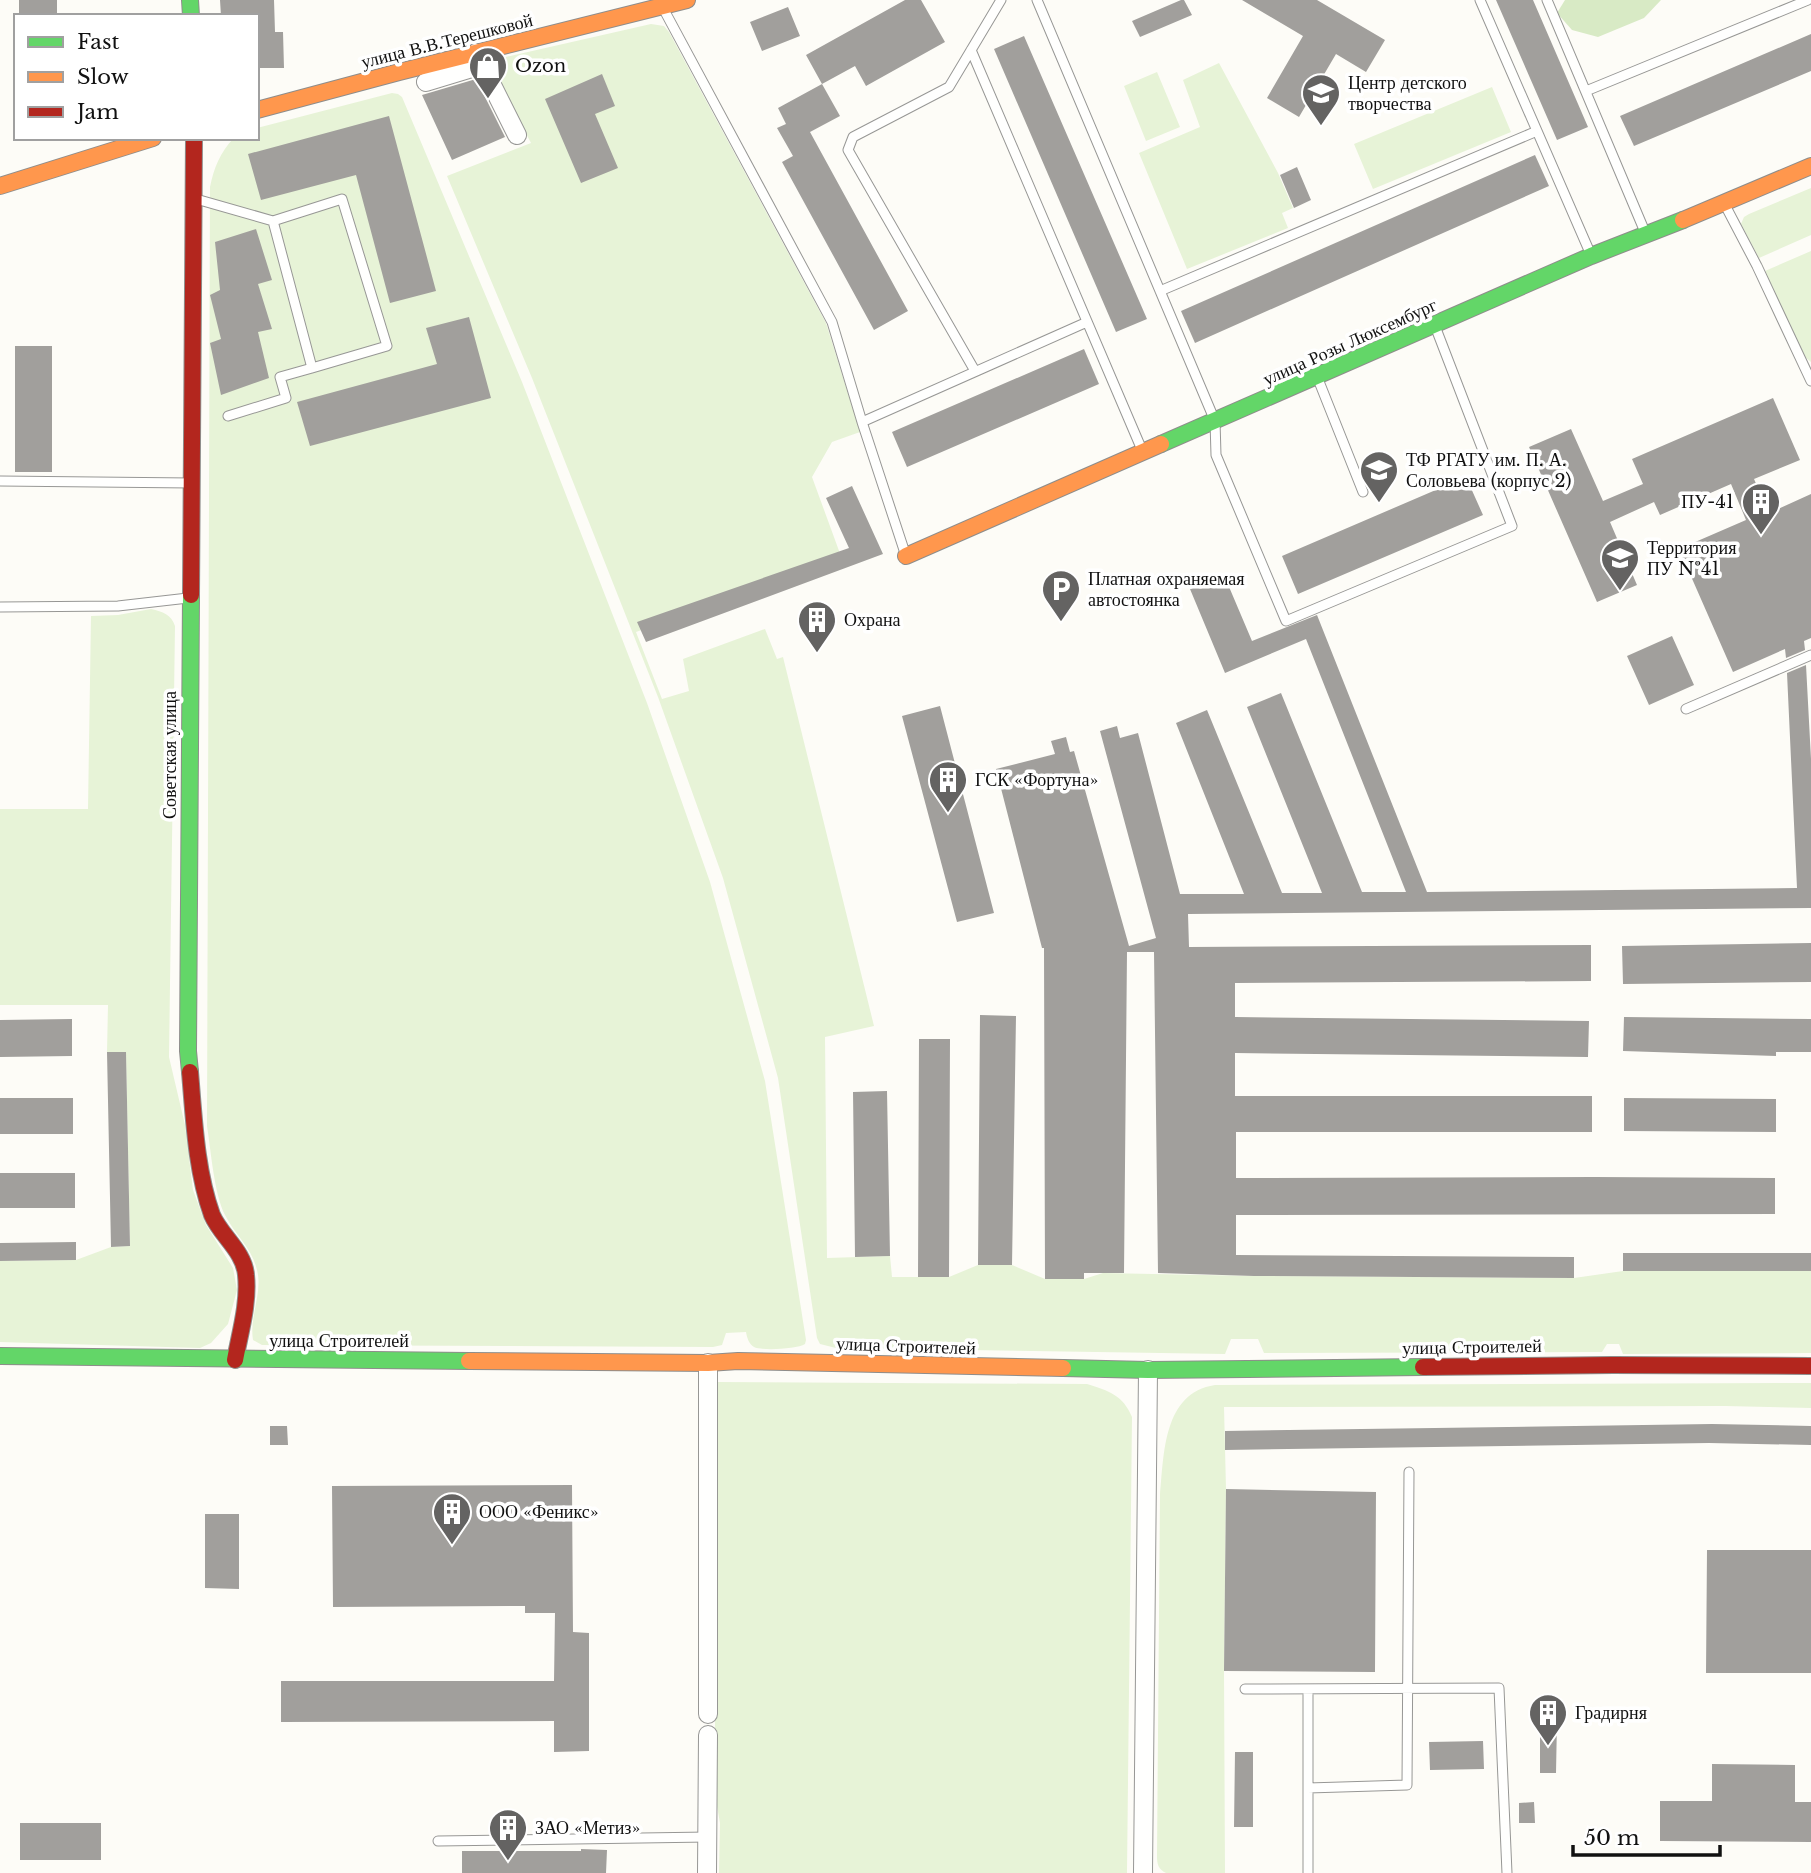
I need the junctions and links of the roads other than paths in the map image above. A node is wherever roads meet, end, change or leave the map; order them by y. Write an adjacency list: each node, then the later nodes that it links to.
1 (687, 0): 7 (street, улица В.В.Терешковой)
2 (1001, 0): 8 (lane)
3 (1037, 0): 24 (lane)
4 (1480, 0): 13 (lane)
5 (1547, 0): 11 (lane)
6 (1808, 0): 11 (lane)
7 (662, 6): 9 (street, улица В.В.Терешковой); 33 (lane)
8 (971, 50): 25 (lane); 28 (lane)
9 (479, 59): 10 (street); 12 (street, улица В.В.Терешковой); 14 (street)
10 (426, 82)
11 (1586, 91): 22 (lane)
12 (259, 110)
13 (1537, 131): 23 (lane); 24 (lane)
14 (517, 135)
15 (147, 140): 18 (street)
16 (194, 140): 19 (street, Советская улица)
17 (1811, 166): 20 (street, улица Розы Люксембург)
18 (0, 186)
19 (194, 198): 21 (lane); 36 (street, Советская улица)
20 (1724, 204): 22 (street, улица Розы Люксембург); 30 (lane)
21 (273, 221): 27 (lane); 27 (lane)
22 (1646, 234): 23 (street, улица Розы Люксембург)
23 (1591, 256): 26 (street, улица Розы Люксембург)
24 (1160, 291): 32 (lane)
25 (1087, 322): 28 (lane); 34 (lane)
26 (1435, 326): 29 (street, улица Розы Люксембург); 32 (lane)
27 (312, 368): 31 (lane)
28 (975, 371): 33 (lane)
29 (1317, 377): 32 (street, улица Розы Люксембург); 37 (lane)
30 (1811, 381)
31 (228, 416)
32 (1215, 421): 34 (street, улица Розы Люксембург)
33 (862, 422): 38 (lane)
34 (1143, 451): 38 (street, улица Розы Люксембург)
35 (0, 481): 36 (lane)
36 (193, 483): 39 (street, Советская улица)
37 (1363, 492)
38 (906, 556)
39 (190, 597): 40 (lane); 44 (street, Советская улица)
40 (1, 611)
41 (1811, 654): 42 (lane)
42 (1685, 709)
43 (0, 1356): 44 (street, улица Строителей)
44 (235, 1360): 45 (street, улица Строителей)
45 (708, 1363): 47 (street, улица Строителей); 52 (street)
46 (1811, 1366): 47 (street, улица Строителей)
47 (1148, 1370): 58 (street)
48 (1409, 1472): 51 (lane)
49 (1245, 1689): 50 (lane)
50 (1308, 1689): 51 (lane); 54 (lane)
51 (1407, 1689): 54 (lane); 60 (lane)
52 (708, 1714)
53 (708, 1735): 55 (street)
54 (1308, 1788): 59 (lane)
55 (708, 1837): 56 (lane); 57 (street)
56 (438, 1841)
57 (707, 1873)
58 (1143, 1873)
59 (1308, 1873)
60 (1507, 1873)

